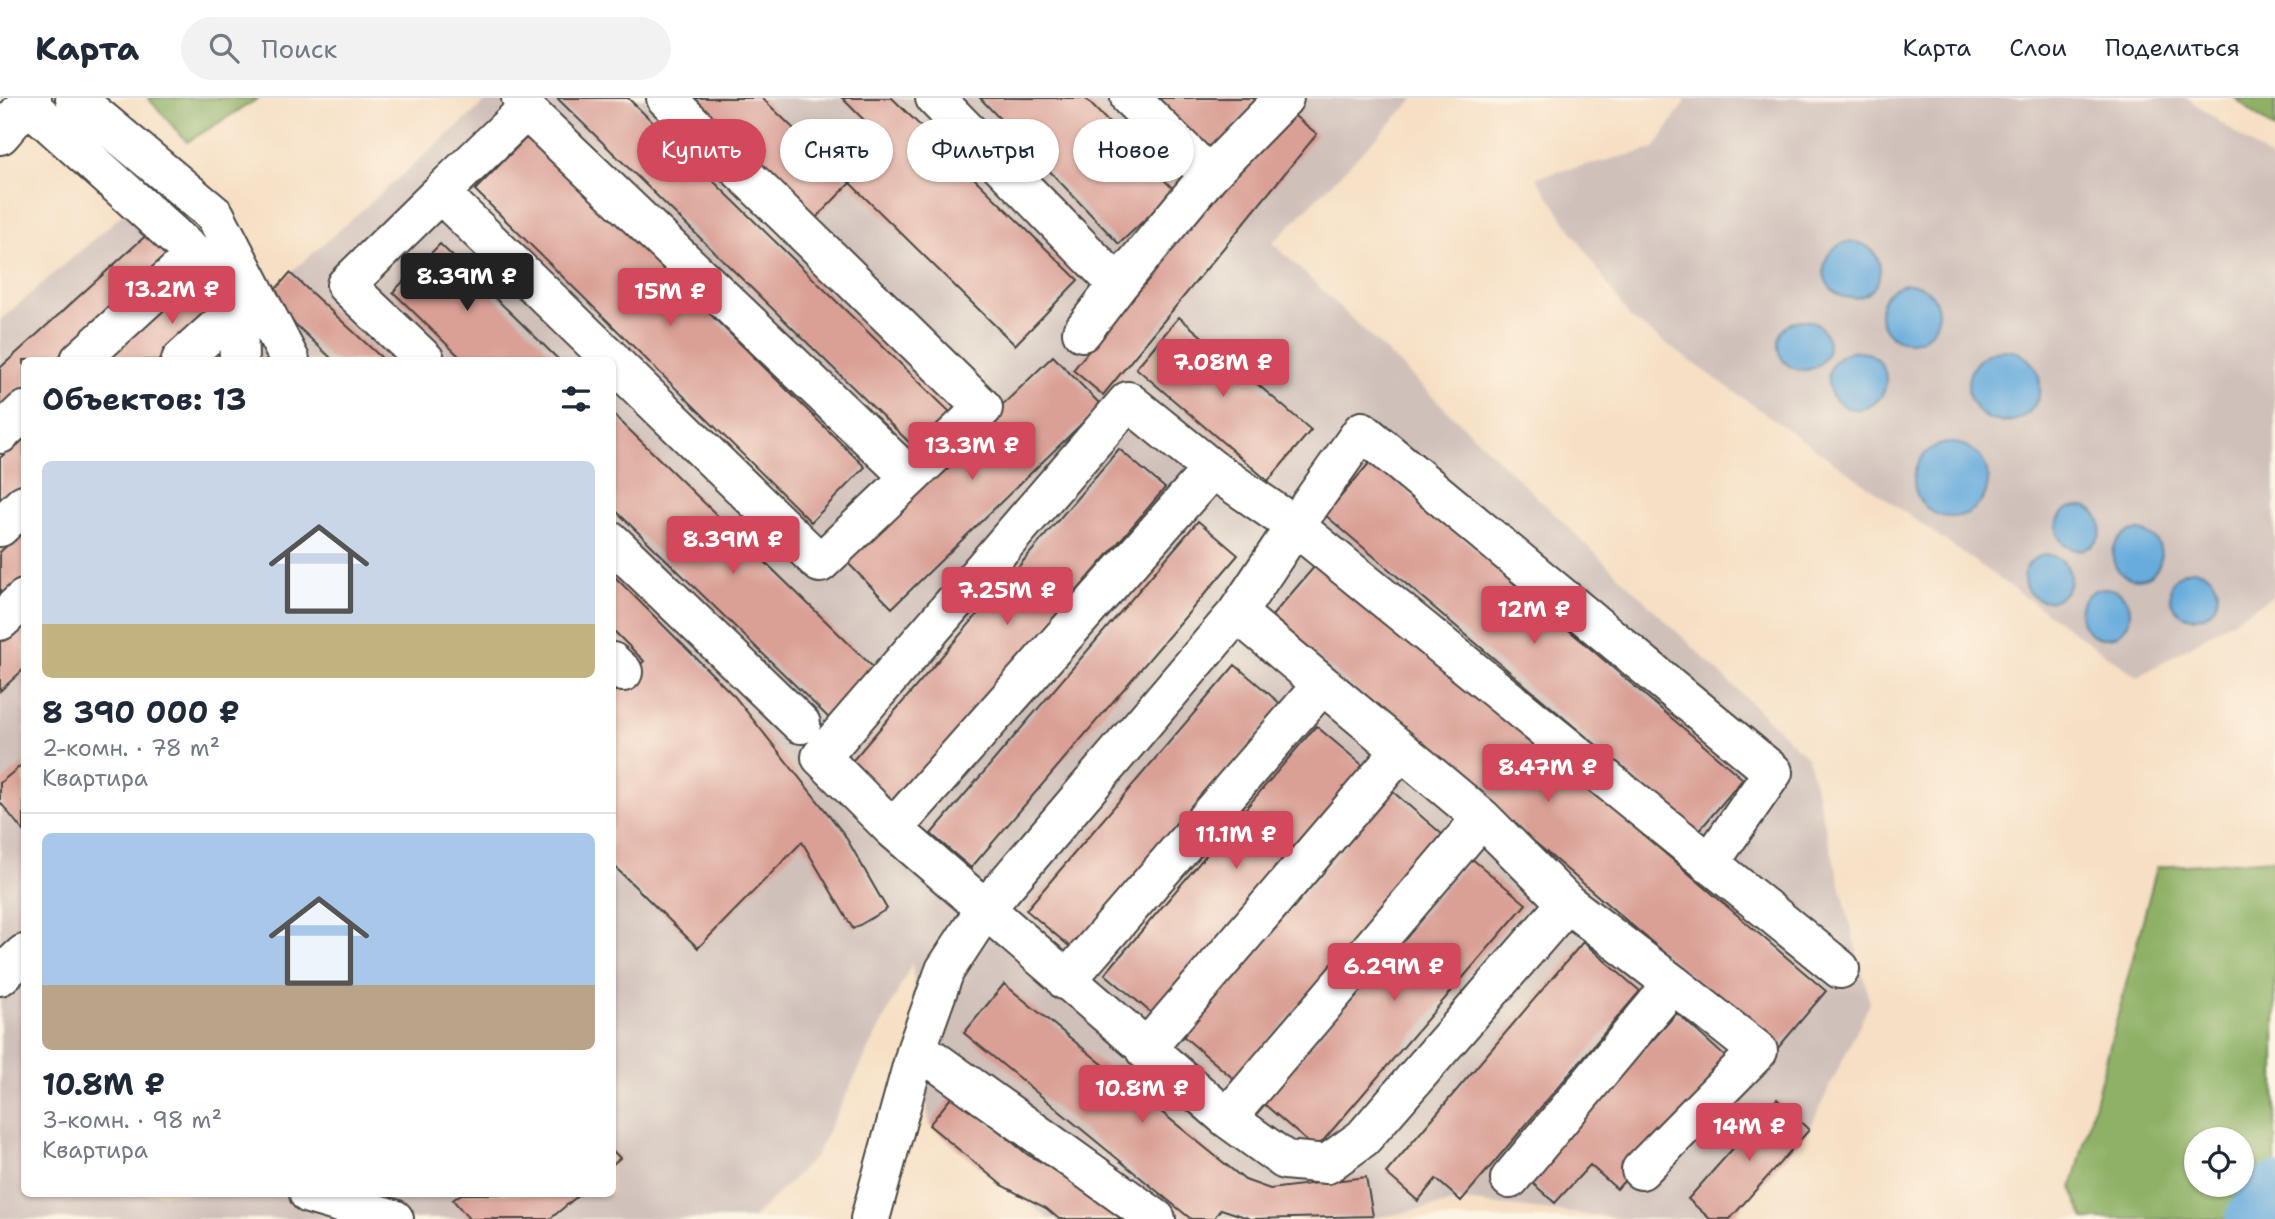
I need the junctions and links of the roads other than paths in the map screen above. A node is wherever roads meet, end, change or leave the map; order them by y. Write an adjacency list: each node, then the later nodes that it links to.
1 (75, 98): 18 (street)
2 (666, 98): 25 (street)
3 (935, 98): 12 (street)
4 (1130, 98): 9 (street)
5 (1284, 98): 9 (street)
6 (30, 101): 8 (street); 11 (street)
7 (524, 104): 10 (street); 25 (street)
8 (0, 135)
9 (1209, 175): 12 (street)
10 (440, 193): 19 (street); 20 (street)
11 (195, 255): 15 (street); 17 (street)
12 (1118, 285): 14 (street)
13 (224, 321): 16 (street)
14 (1082, 332)
15 (83, 357)
16 (184, 357)
17 (239, 357)
18 (288, 357)
19 (422, 357)
20 (608, 357)
21 (616, 365): 25 (street)
22 (21, 414): 23 (street)
23 (0, 434)
24 (1212, 469): 27 (street); 37 (street); 37 (street)
25 (910, 477)
26 (21, 507): 28 (street)
27 (1295, 526): 31 (street); 38 (street); 38 (street)
28 (0, 527)
29 (616, 546): 34 (street)
30 (21, 601): 32 (street)
31 (1237, 613): 33 (street); 40 (street)
32 (0, 621)
33 (1322, 685): 35 (street); 44 (street)
34 (801, 723)
35 (1401, 751): 36 (street); 47 (street)
36 (1482, 818): 39 (street); 48 (street)
37 (893, 829): 40 (street)
38 (1709, 864): 42 (street)
39 (1567, 903): 45 (street); 48 (street)
40 (985, 909): 44 (street); 46 (street)
41 (21, 957): 43 (street)
42 (1840, 969)
43 (0, 976)
44 (1066, 981): 47 (street)
45 (1673, 984): 49 (street); 50 (street)
46 (917, 1048): 53 (street); 54 (street)
47 (1145, 1050): 48 (street)
48 (1227, 1118)
49 (1641, 1170)
50 (1510, 1179)
51 (319, 1197): 52 (street)
52 (394, 1219)
53 (870, 1219)
54 (1156, 1219)

